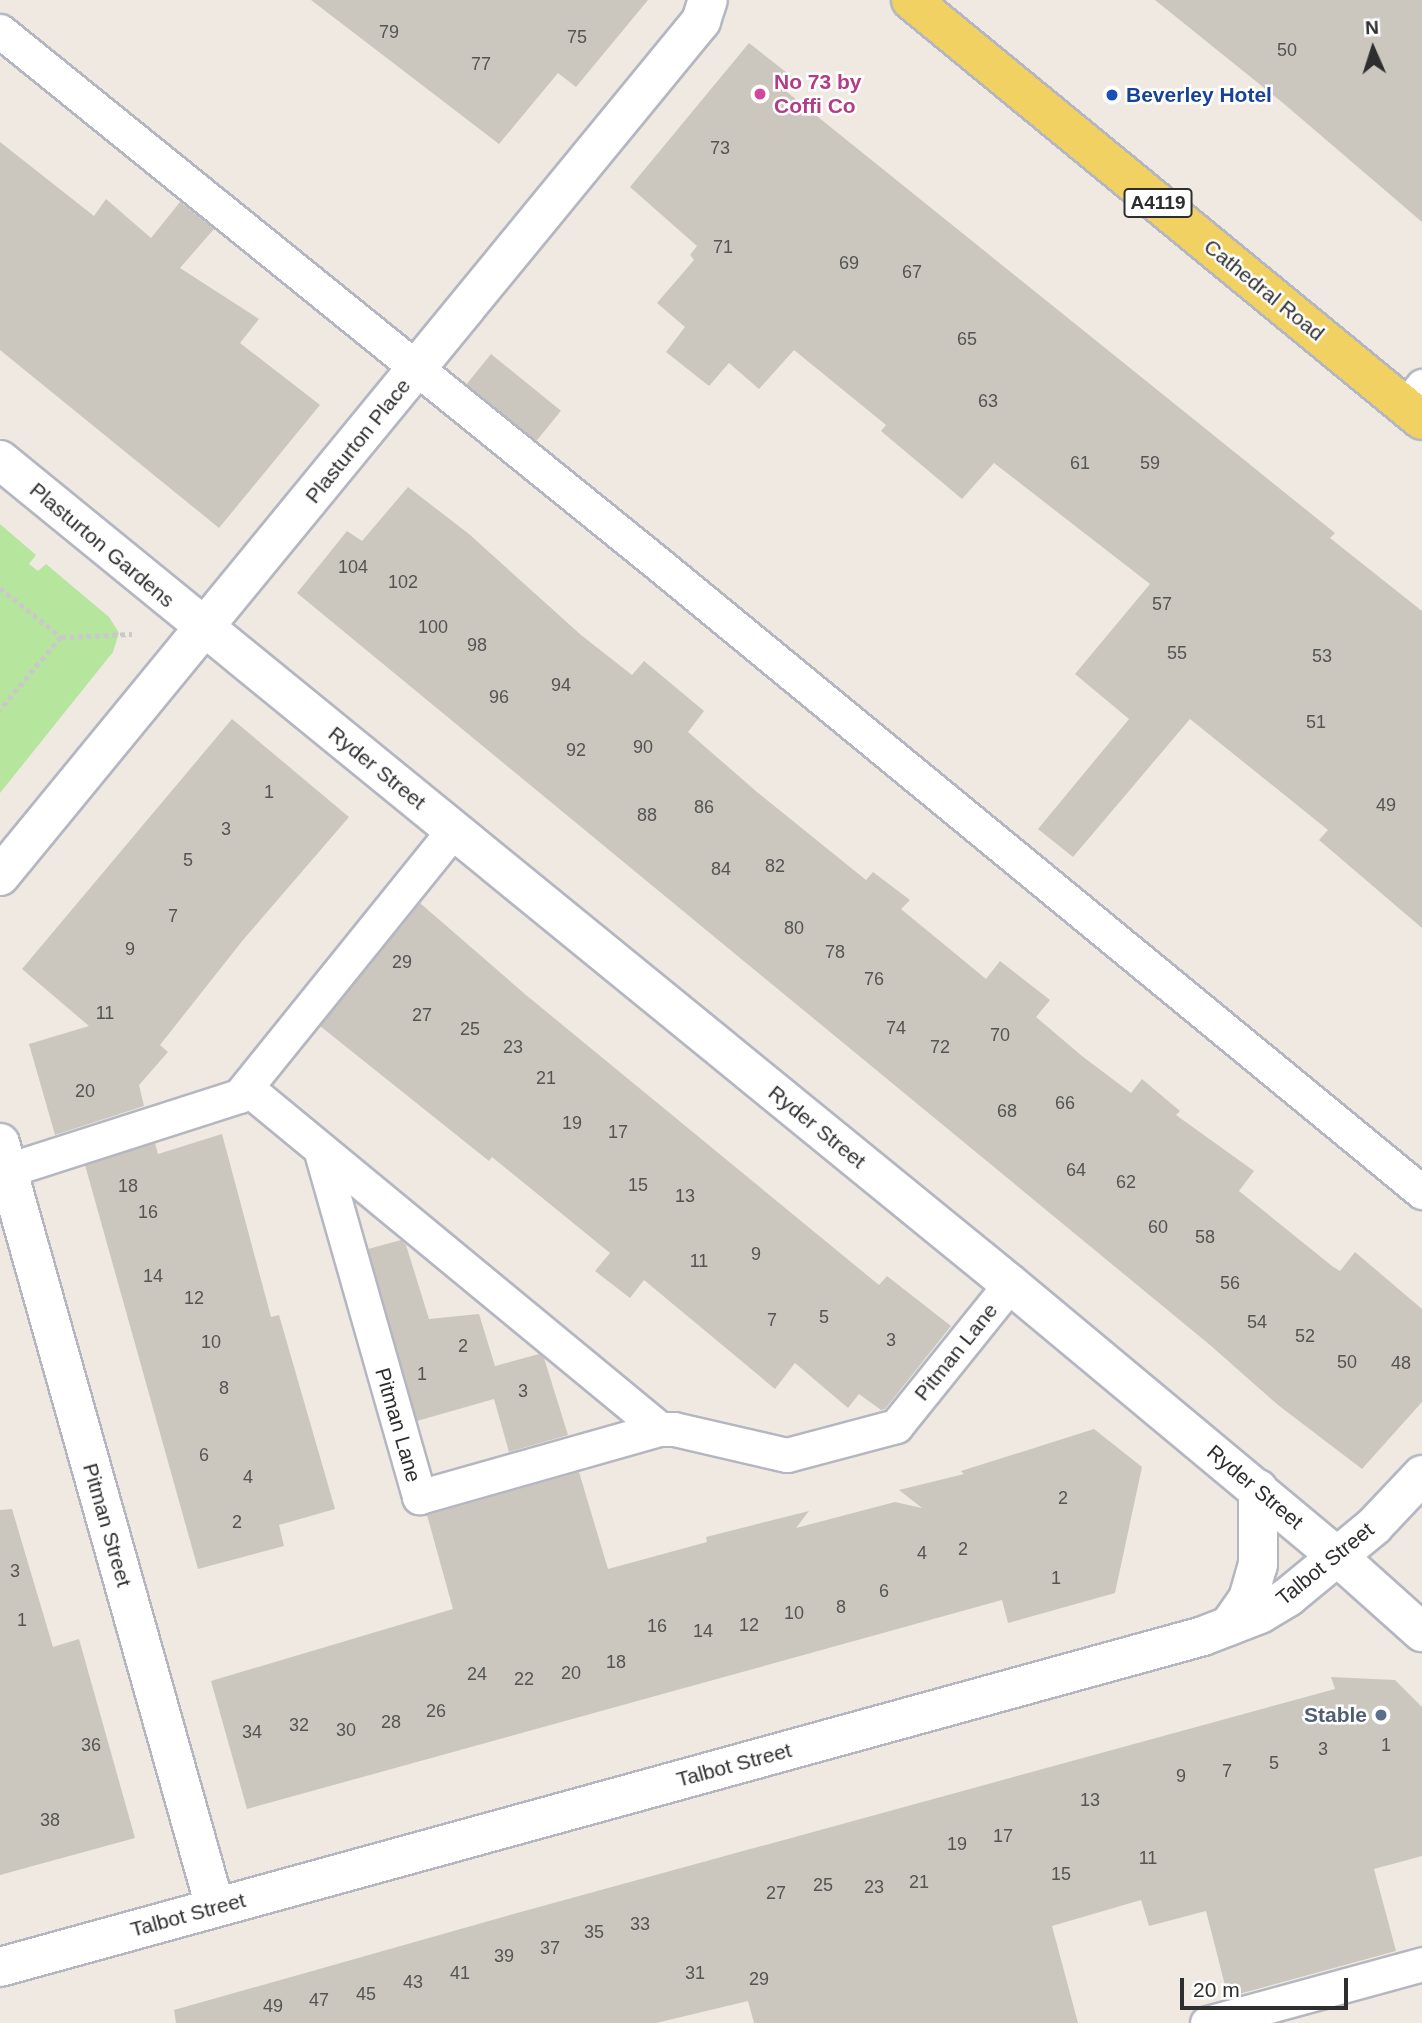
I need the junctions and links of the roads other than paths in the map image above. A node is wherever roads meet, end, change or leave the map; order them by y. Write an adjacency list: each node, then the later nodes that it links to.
1 (708, 0): 4 (street, Plasturton Place)
2 (911, 0): 5 (main road, Cathedral Road / A4119)
3 (0, 31): 4 (lane)
4 (417, 368): 7 (street, Plasturton Place); 13 (lane)
5 (1417, 404)
6 (0, 460): 7 (street, Plasturton Gardens)
7 (205, 629): 8 (street, Ryder Street); 9 (street, Plasturton Place)
8 (454, 830): 10 (lane); 14 (street, Ryder Street)
9 (0, 876)
10 (248, 1089): 11 (lane); 12 (lane)
11 (321, 1152): 15 (lane); 15 (lane, Pitman Lane)
12 (4, 1156): 21 (street, Pitman Street)
13 (1422, 1192)
14 (1010, 1284): 15 (lane, Pitman Lane); 17 (street, Ryder Street)
15 (660, 1429)
16 (1422, 1475): 18 (street, Talbot Street)
17 (1258, 1489): 18 (street, Ryder Street); 19 (street)
18 (1338, 1556): 19 (street, Talbot Street); 20 (street, Ryder Street)
19 (1229, 1626): 21 (street, Talbot Street)
20 (1422, 1632)
21 (215, 1907): 23 (street, Talbot Street)
22 (1422, 1964): 24 (lane)
23 (0, 1967)
24 (1207, 2023)

